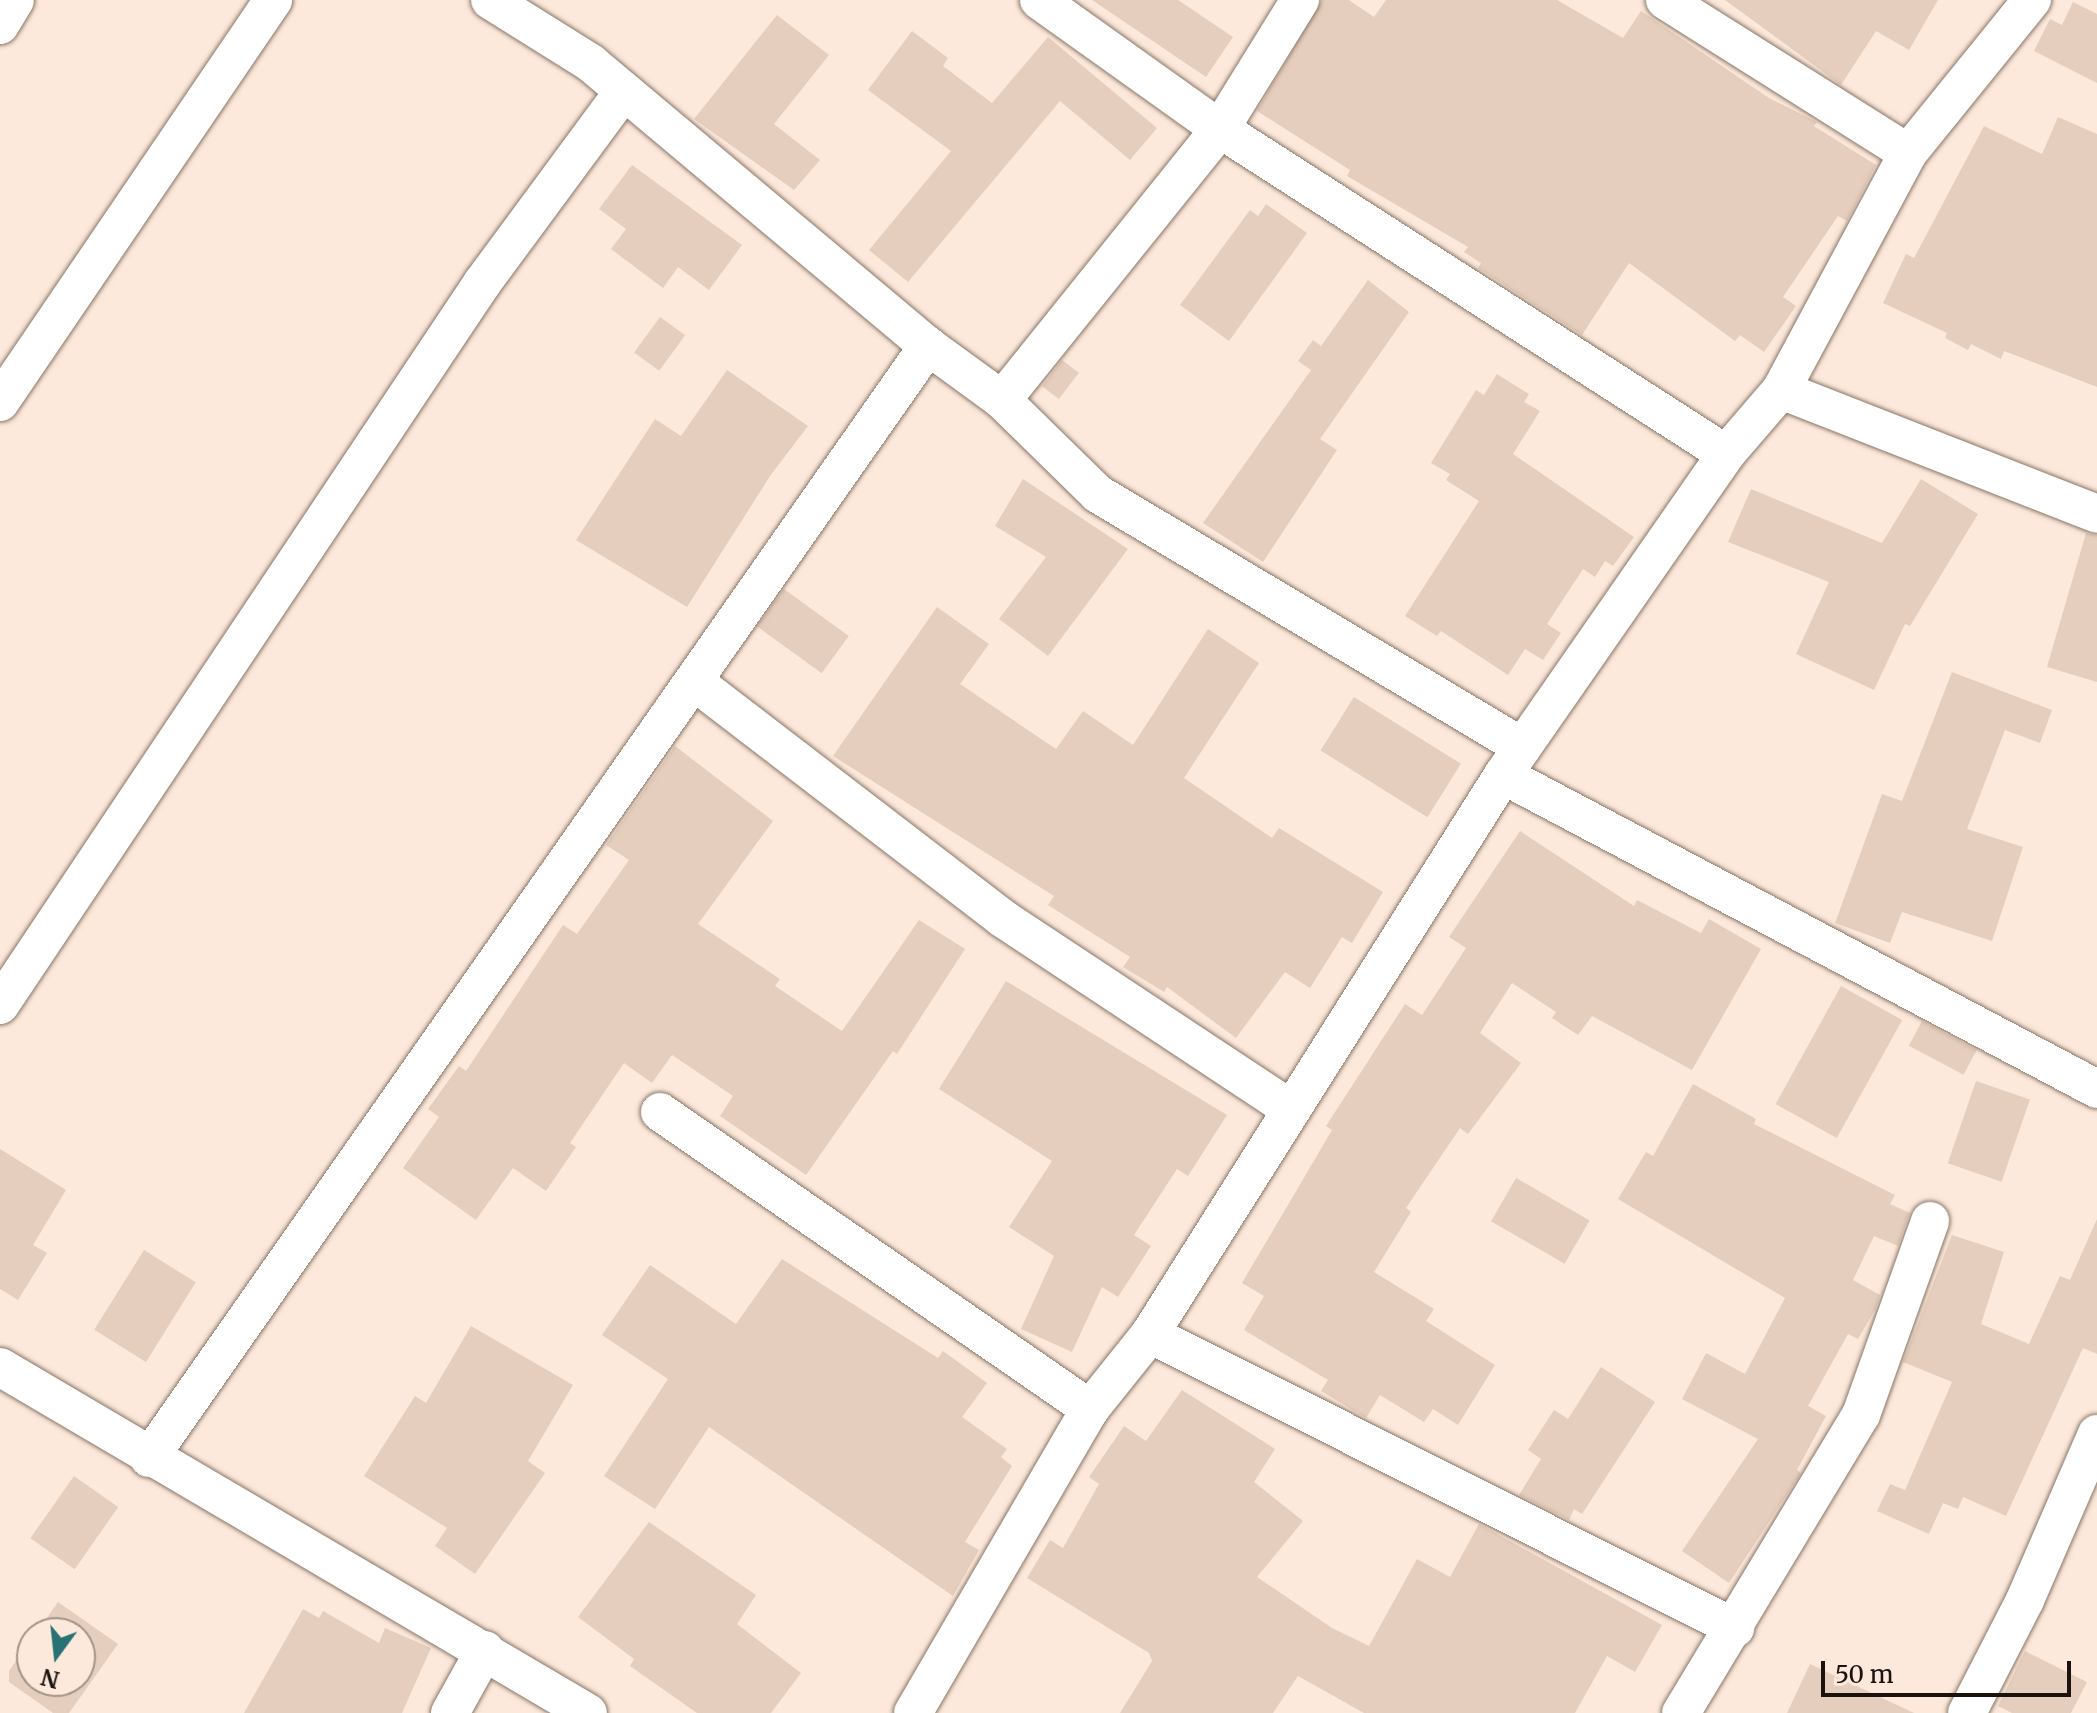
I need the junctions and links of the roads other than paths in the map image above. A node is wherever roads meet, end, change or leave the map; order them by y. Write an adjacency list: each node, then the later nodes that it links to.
1 (15, 0): 8 (street)
2 (273, 0): 15 (street)
3 (490, 0): 9 (street)
4 (1039, 0): 10 (street)
5 (1300, 0): 10 (street)
6 (1665, 0): 11 (street)
7 (2032, 0): 11 (street)
8 (0, 25)
9 (624, 91): 12 (street); 20 (street)
10 (1220, 129): 14 (street); 16 (street)
11 (1908, 153): 13 (street)
12 (928, 346): 14 (street); 18 (street)
13 (1781, 390): 16 (street); 17 (street)
14 (1002, 400): 19 (street)
15 (0, 402)
16 (1726, 454): 19 (street)
17 (2097, 514)
18 (696, 683): 22 (street); 29 (street)
19 (1513, 761): 21 (street); 22 (street)
20 (0, 1005)
21 (2097, 1089)
22 (1291, 1109): 25 (street)
23 (660, 1112): 27 (street)
24 (1930, 1221): 30 (street)
25 (1150, 1334): 27 (street); 30 (street)
26 (0, 1367): 29 (street)
27 (1090, 1409): 34 (street)
28 (2097, 1434): 36 (street)
29 (149, 1458): 31 (street)
30 (1735, 1628): 35 (street)
31 (485, 1650): 32 (street); 33 (street)
32 (450, 1713)
33 (588, 1713)
34 (913, 1713)
35 (1681, 1713)
36 (1967, 1713)

